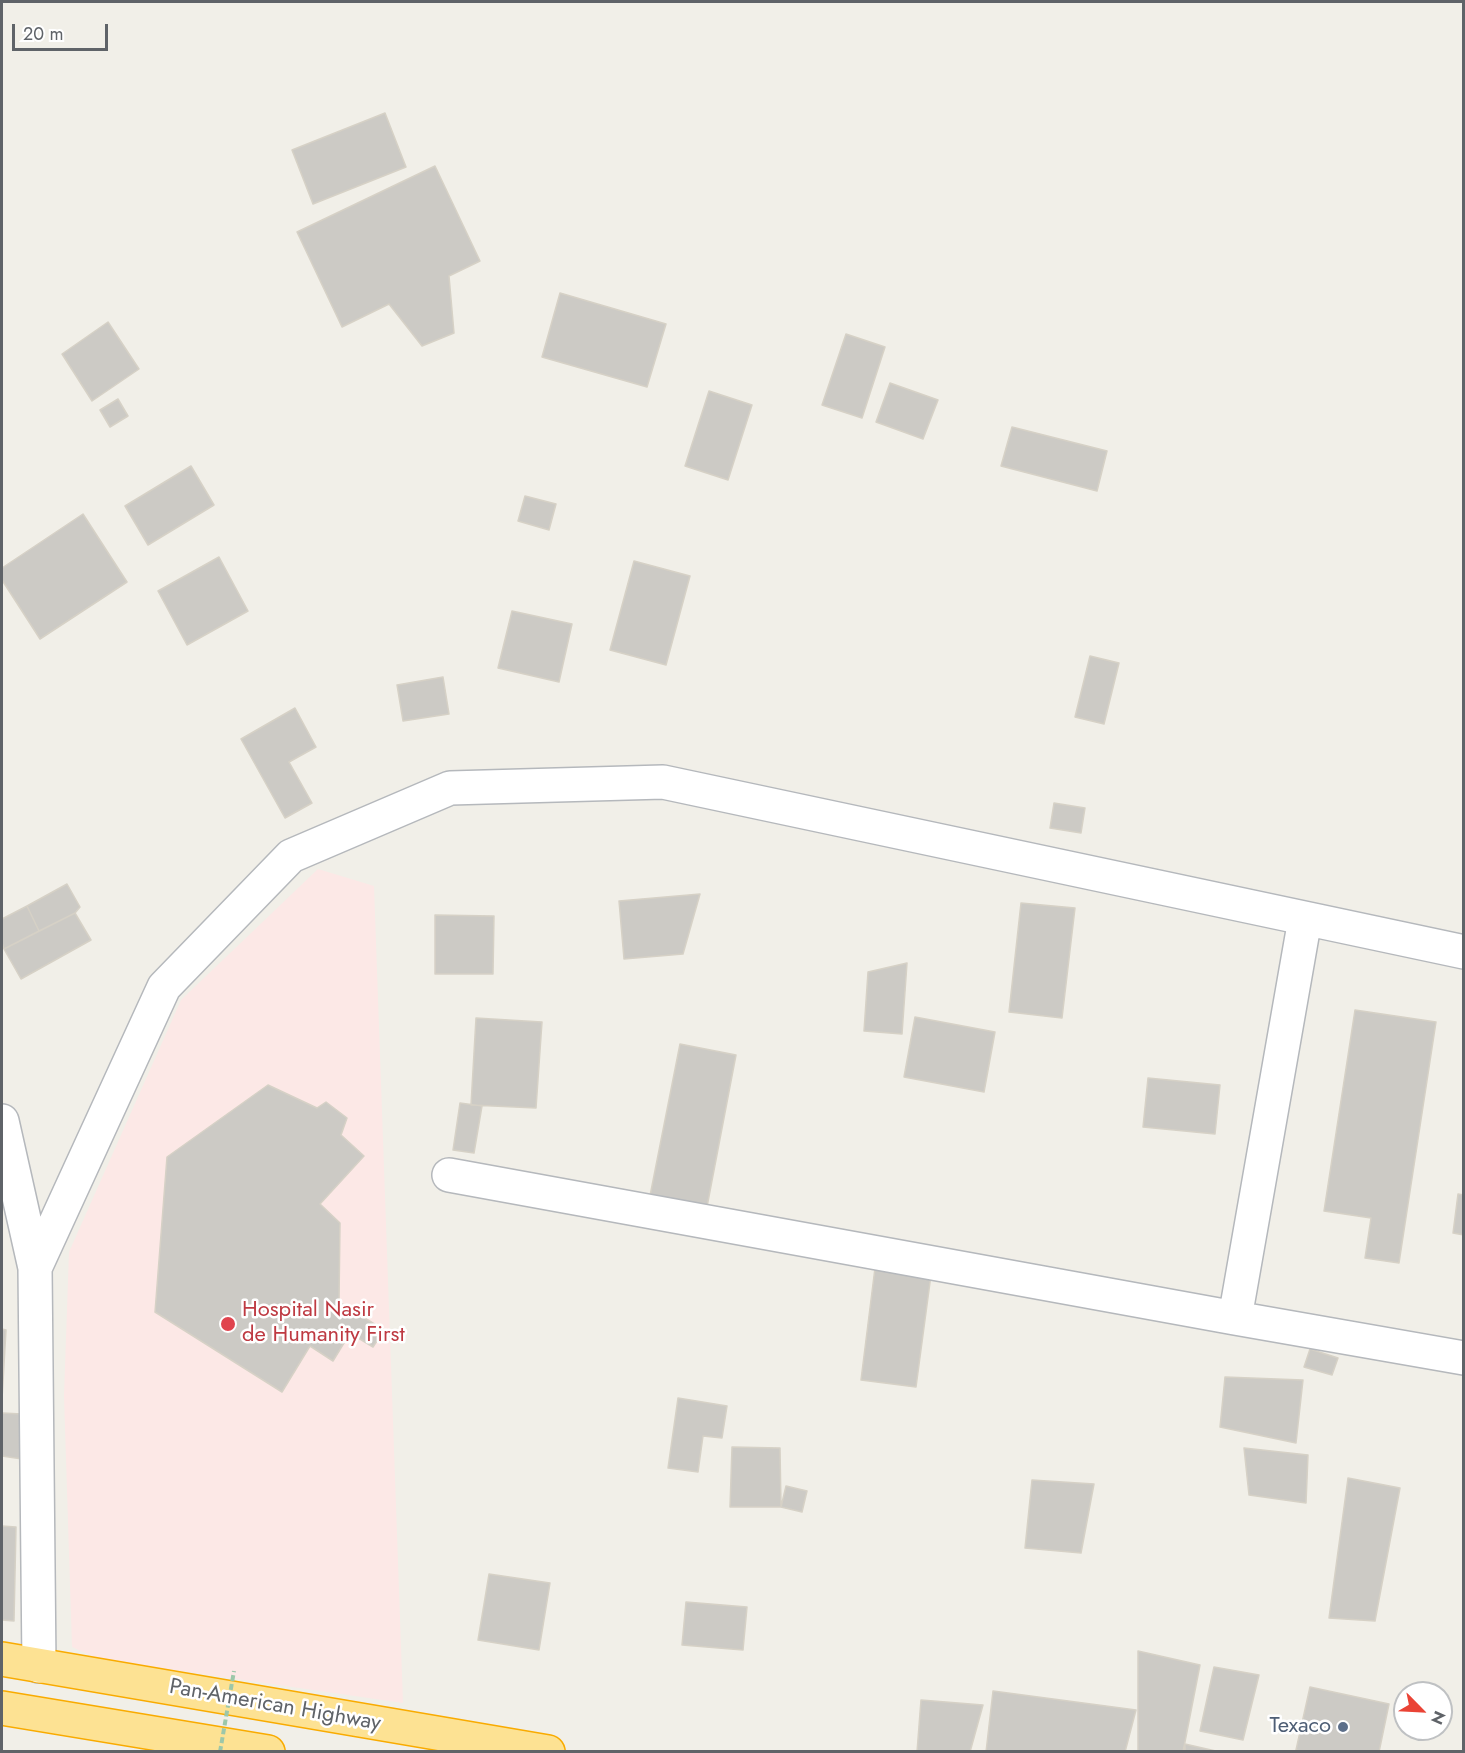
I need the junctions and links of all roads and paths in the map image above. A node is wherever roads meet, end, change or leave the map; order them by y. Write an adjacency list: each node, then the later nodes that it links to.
1 (1305, 919): 2 (street); 5 (street); 6 (street)
2 (1464, 952)
3 (2, 1121): 5 (street)
4 (449, 1175): 6 (street)
5 (35, 1268): 9 (street)
6 (1235, 1318): 7 (street)
7 (1464, 1358)
8 (2, 1659): 9 (highway, Pan-American Highway)
9 (39, 1666): 14 (highway, Pan-American Highway)
10 (234, 1671): 12 (path, bridge)
11 (2, 1708): 13 (highway, Pan-American Highway)
12 (220, 1752)
13 (268, 1752)
14 (548, 1752)

